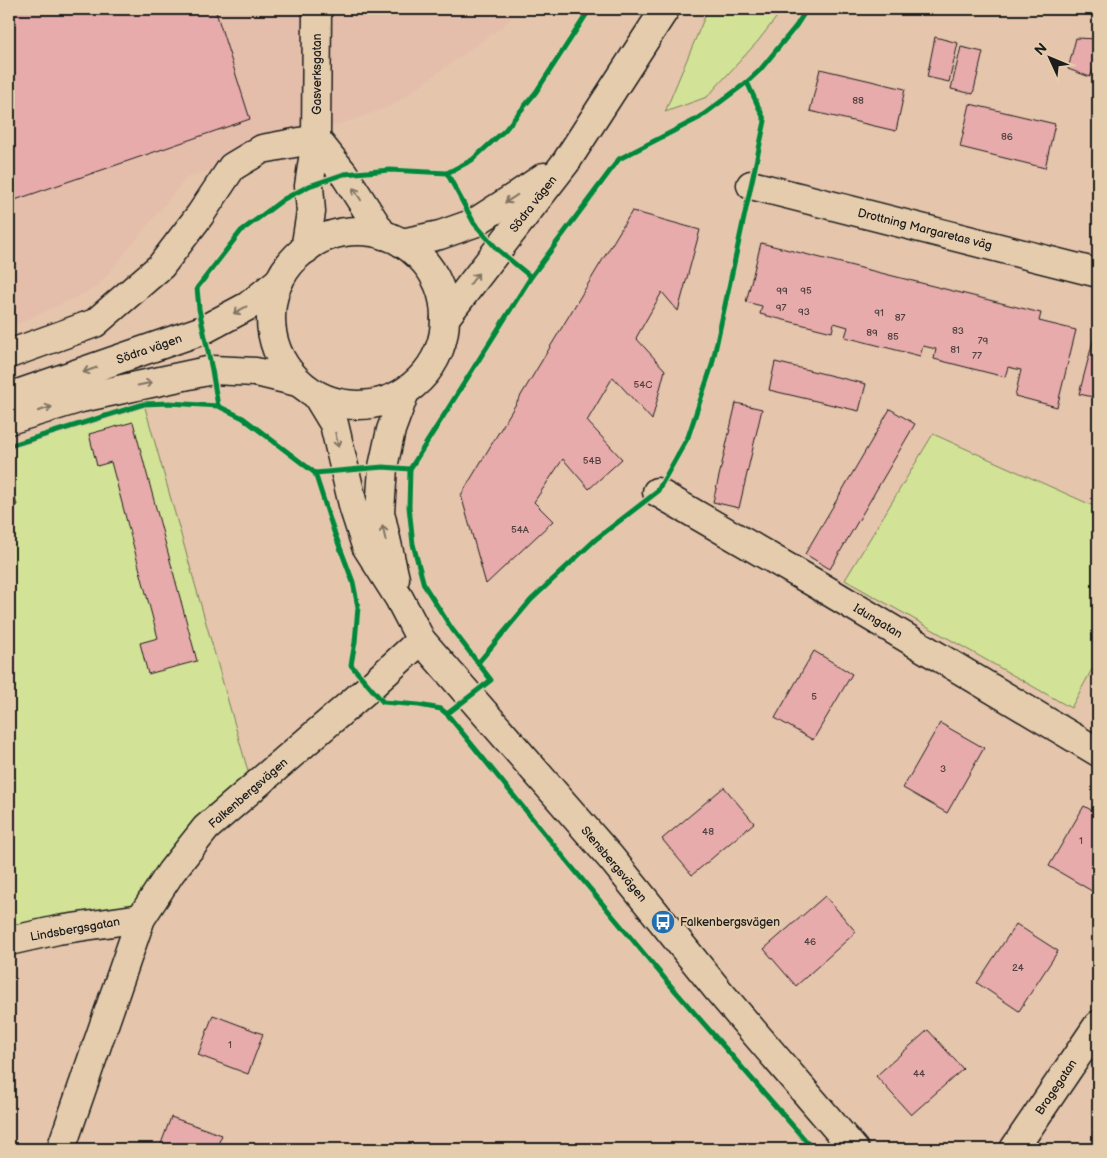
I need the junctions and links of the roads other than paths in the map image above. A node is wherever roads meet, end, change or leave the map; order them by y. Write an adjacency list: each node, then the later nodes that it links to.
1 (317, 9): 3 (street, Gasverksgatan)
2 (665, 9): 4 (street, Södra vägen)
3 (316, 139): 6 (street, one-way to 3); 7 (street, Gasverksgatan); 11 (street)
4 (566, 162): 6 (street, Södra vägen, one-way to 6); 10 (street, Södra vägen, one-way to 4)
5 (751, 185): 8 (street, Drottning Margaretas väg)
6 (393, 239): 7 (street); 10 (street)
7 (305, 250): 9 (street)
8 (1098, 273)
9 (279, 281): 12 (street); 14 (street, Södra vägen, one-way to 14)
10 (445, 318): 13 (street)
11 (9, 354)
12 (307, 389): 13 (street); 15 (street, one-way to 12); 17 (street, Stensbergsvägen, one-way to 17)
13 (405, 392): 17 (street, Stensbergsvägen, one-way to 13)
14 (9, 397)
15 (9, 420)
16 (657, 492): 19 (street, Idungatan)
17 (399, 598): 18 (street, Stensbergsvägen)
18 (421, 640): 20 (street, Falkenbergsvägen); 24 (street, Stensbergsvägen)
19 (1098, 752)
20 (141, 918): 21 (street, Lindsbergsgatan); 23 (street, Falkenbergsvägen)
21 (9, 941)
22 (1098, 1026): 25 (street, Bragegatan)
23 (61, 1149)
24 (854, 1149)
25 (1014, 1149)

